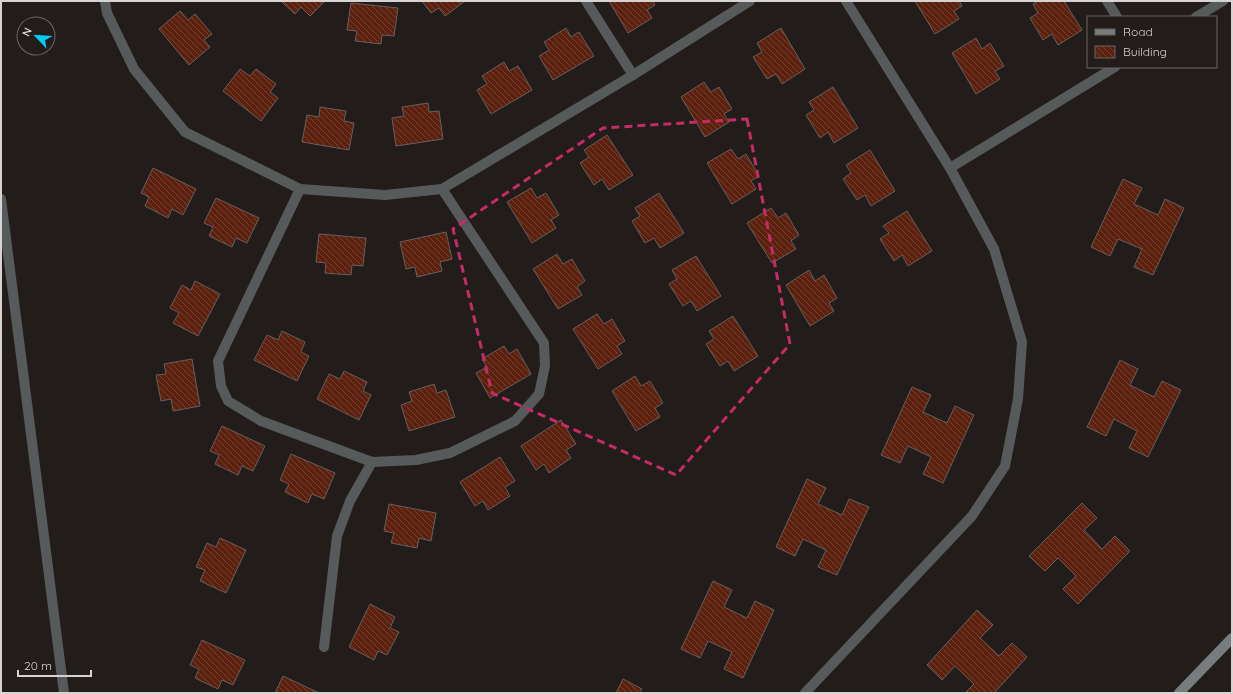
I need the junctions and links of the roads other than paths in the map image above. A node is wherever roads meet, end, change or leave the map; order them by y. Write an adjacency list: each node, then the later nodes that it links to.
1 (105, 1): 12 (street)
2 (586, 1): 10 (street)
3 (750, 1): 10 (street)
4 (846, 1): 11 (street)
5 (1107, 1): 7 (street)
6 (1223, 1): 8 (street)
7 (1116, 16)
8 (1198, 16)
9 (1113, 68): 11 (street)
10 (633, 75): 13 (street)
11 (950, 168): 19 (street)
12 (300, 189): 13 (street); 15 (street)
13 (442, 189): 15 (street)
14 (1, 199): 18 (street)
15 (372, 462): 17 (street)
16 (1232, 638): 20 (main road)
17 (324, 647)
18 (64, 693)
19 (805, 693)
20 (1179, 693)

